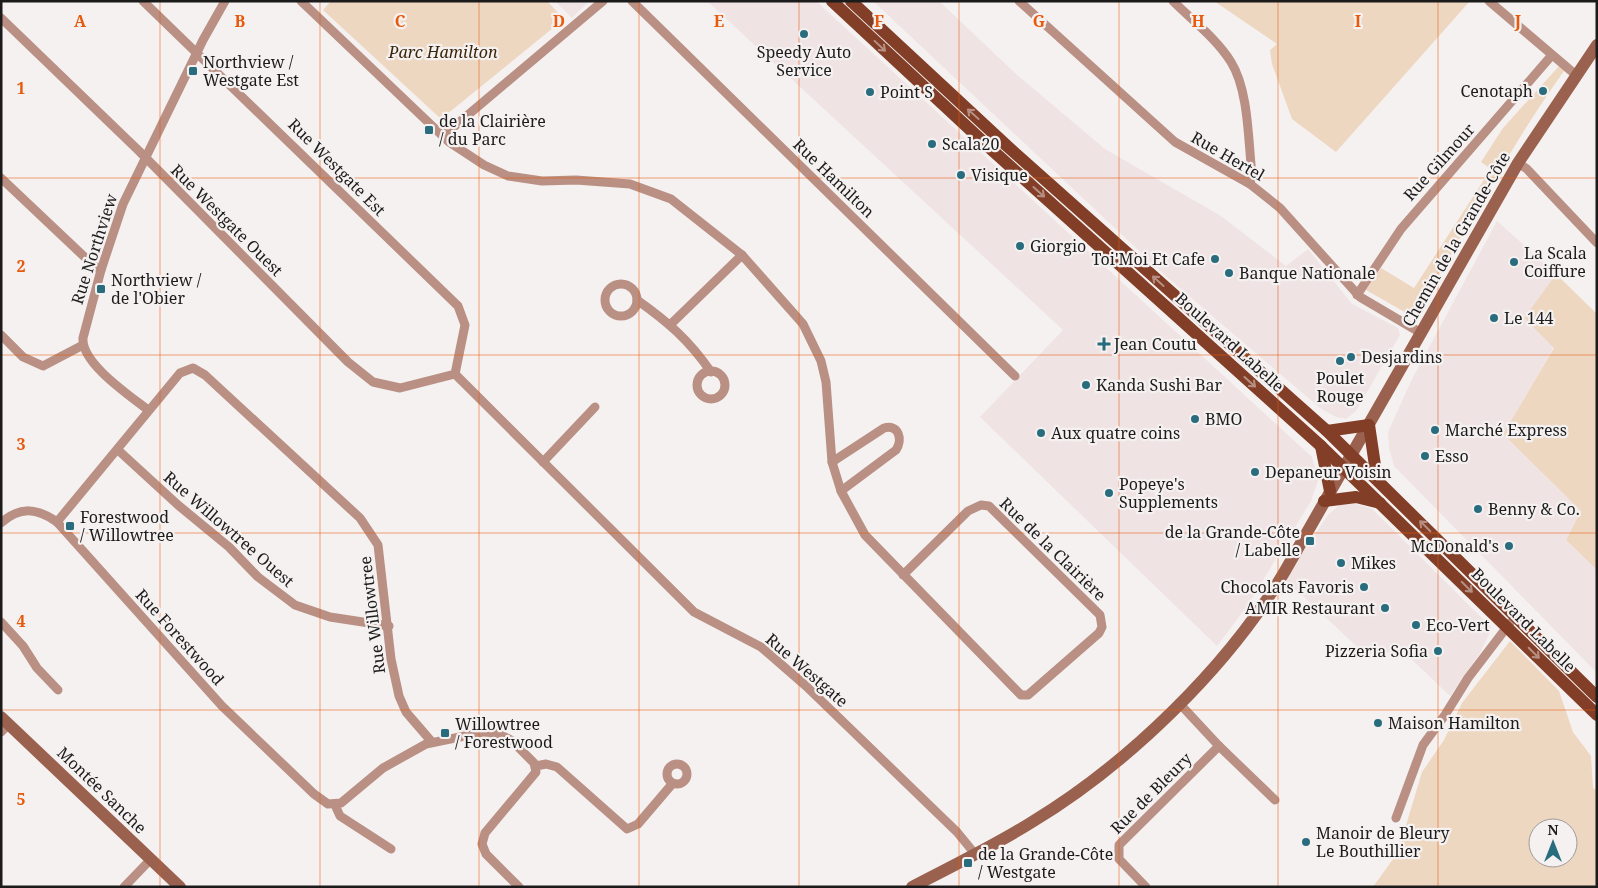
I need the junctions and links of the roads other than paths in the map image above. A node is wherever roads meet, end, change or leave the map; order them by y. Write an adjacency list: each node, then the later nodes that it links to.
1 (143, 1): 13 (street, Rue Westgate Est)
2 (225, 1): 13 (street, Rue Northview)
3 (301, 1): 16 (street)
4 (603, 1): 16 (street)
5 (632, 1): 32 (street, Rue Hamilton)
6 (832, 1): 37 (main road, Boulevard Labelle, one-way to 37)
7 (851, 1): 36 (main road, Boulevard Labelle, one-way to 7)
8 (1019, 1): 20 (street, Rue Hertel)
9 (1173, 1): 20 (street)
10 (1489, 1): 14 (street)
11 (1, 18): 17 (street, Rue Westgate Ouest)
12 (1597, 45): 15 (main road, Chemin de la Grande-Côte)
13 (196, 53): 17 (street, Rue Northview); 31 (street, Rue Westgate Est)
14 (1552, 55): 15 (street); 24 (street, Rue Gilmour)
15 (1576, 74): 18 (main road, Chemin de la Grande-Côte)
16 (442, 136): 22 (street, Rue de la Clairière)
17 (146, 159): 23 (street, Rue Northview); 31 (street, Rue Westgate Ouest)
18 (1518, 163): 21 (street); 27 (main road, Chemin de la Grande-Côte)
19 (1, 178): 23 (street)
20 (1250, 184): 24 (street, Rue Hertel)
21 (1597, 243)
22 (742, 255): 26 (street); 41 (street, Rue de la Clairière)
23 (101, 270): 29 (street, Rue Northview)
24 (1357, 294): 27 (street, Rue Hertel)
25 (637, 300): 26 (street)
26 (671, 324): 30 (street)
27 (1421, 334): 35 (main road, Chemin de la Grande-Côte)
28 (1, 335): 29 (street)
29 (83, 345): 34 (street)
30 (711, 372)
31 (455, 374): 40 (street, Rue Westgate)
32 (1015, 376)
33 (595, 408): 40 (street)
34 (148, 410): 38 (street, Rue Willowtree); 52 (street, Rue Willowtree)
35 (1369, 425): 36 (main road); 39 (main road, Chemin de la Grande-Côte); 43 (main road)
36 (1326, 432): 39 (main road, Boulevard Labelle)
37 (1321, 446): 42 (main road, Boulevard Labelle); 45 (main road)
38 (118, 450): 47 (street, Rue Willowtree); 52 (street, Rue Willowtree Ouest)
39 (1351, 455): 42 (main road, Chemin de la Grande-Côte); 43 (main road, Boulevard Labelle)
40 (543, 462): 66 (street, Rue Westgate)
41 (832, 462): 44 (street, Rue de la Clairière); 44 (street)
42 (1344, 467): 45 (main road, Chemin de la Grande-Côte); 46 (main road, Boulevard Labelle)
43 (1377, 479): 51 (main road, Boulevard Labelle, one-way to 43)
44 (840, 490): 49 (street, Rue de la Clairière)
45 (1327, 496): 46 (main road); 55 (main road, Chemin de la Grande-Côte)
46 (1383, 504): 51 (main road, Boulevard Labelle, one-way to 51)
47 (57, 522): 48 (street, Rue Forestwood); 63 (street, Rue Forestwood)
48 (1, 523)
49 (903, 575): 49 (street, Rue de la Clairière)
50 (1, 622): 53 (street)
51 (1511, 622): 54 (main road, Boulevard Labelle); 56 (main road, Boulevard Labelle, one-way to 56); 64 (street)
52 (389, 626): 58 (street, Rue Willowtree)
53 (58, 690)
54 (1597, 697)
55 (1179, 703): 59 (street); 66 (main road, Chemin de la Grande-Côte)
56 (1597, 715)
57 (4, 724): 67 (main road, Montée Sanche)
58 (431, 742): 60 (street); 63 (street)
59 (1219, 746): 62 (street); 72 (street, Rue de Bleury)
60 (536, 766): 61 (street); 70 (street)
61 (673, 783)
62 (1274, 800)
63 (335, 804): 65 (street, Rue Forestwood)
64 (1396, 818)
65 (391, 849)
66 (975, 854): 71 (main road, Chemin de la Grande-Côte)
67 (151, 859): 68 (street); 69 (main road, Montée Sanche)
68 (124, 887)
69 (180, 887)
70 (519, 887)
71 (912, 887)
72 (1146, 887)

